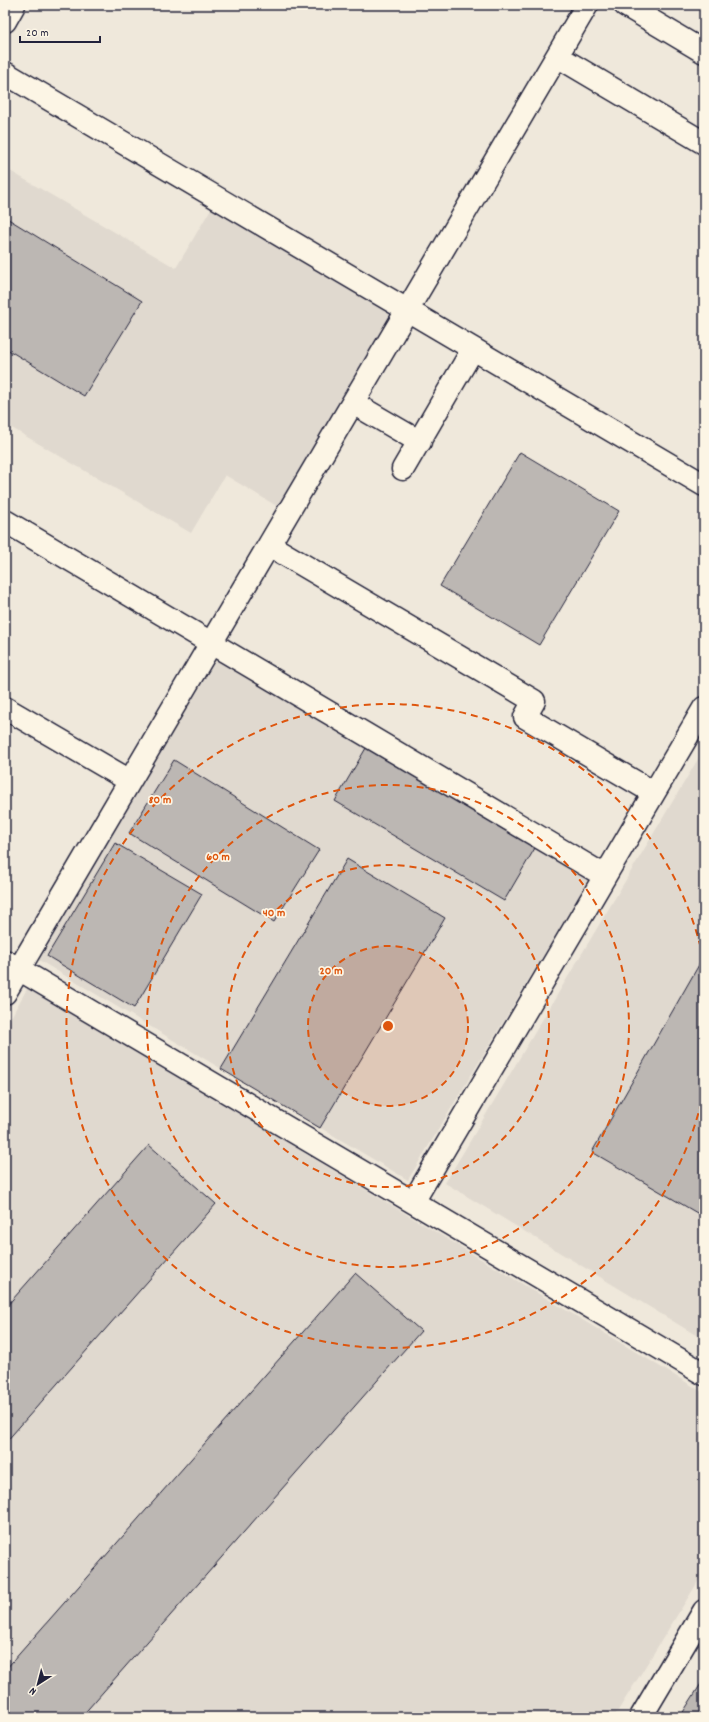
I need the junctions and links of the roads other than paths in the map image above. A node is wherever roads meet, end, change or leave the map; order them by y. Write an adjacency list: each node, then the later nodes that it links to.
1 (14, 5): 4 (street)
2 (587, 5): 6 (street)
3 (625, 5): 5 (street)
4 (5, 21)
5 (704, 52)
6 (557, 56): 8 (street); 9 (street)
7 (5, 73): 9 (street)
8 (704, 143)
9 (407, 310): 10 (street); 11 (street)
10 (474, 349): 12 (street); 14 (street)
11 (353, 402): 12 (street); 16 (street)
12 (420, 442): 13 (street)
13 (403, 469)
14 (704, 485)
15 (5, 521): 17 (street)
16 (269, 545): 17 (street); 21 (street)
17 (211, 643): 20 (street); 22 (street)
18 (5, 708): 20 (street)
19 (704, 708): 21 (street)
20 (130, 781): 23 (street)
21 (654, 793): 22 (street)
22 (605, 876): 25 (street)
23 (12, 966): 24 (street); 25 (street)
24 (5, 993)
25 (413, 1202): 26 (street)
26 (704, 1374)
27 (704, 1611): 28 (street)
28 (641, 1717)

